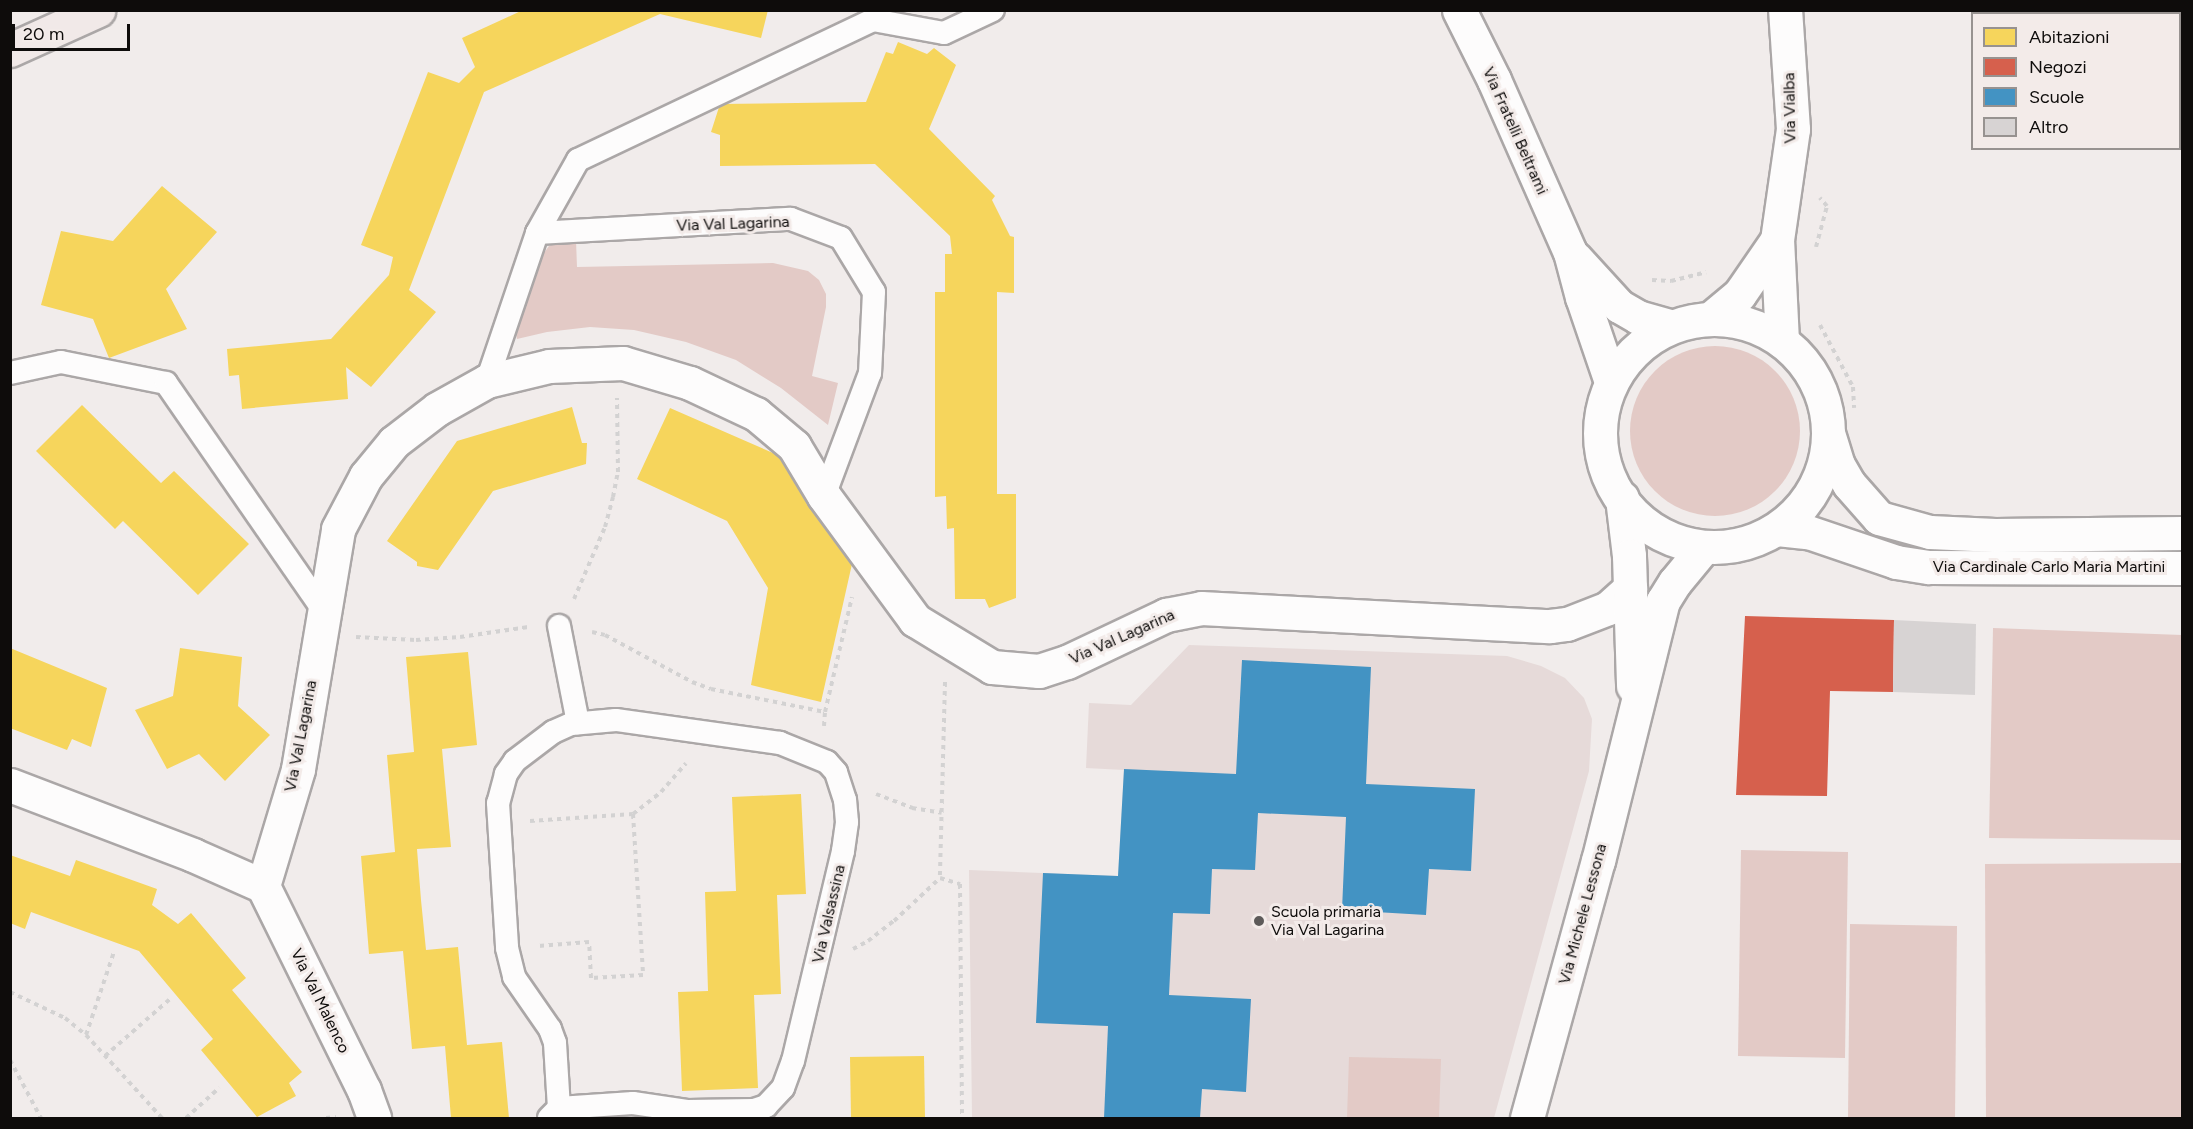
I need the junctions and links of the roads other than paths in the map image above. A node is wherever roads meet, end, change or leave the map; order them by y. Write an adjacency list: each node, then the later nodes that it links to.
1 (98, 10): 5 (highway)
2 (993, 10): 6 (lane)
3 (1459, 10): 8 (street, Via Fratelli Beltrami)
4 (1785, 10): 7 (street, Via Vialba)
5 (10, 50)
6 (537, 233): 14 (lane); 16 (lane, Via Val Lagarina)
7 (1777, 240): 9 (street, Via Vialba); 11 (street, Via Vialba)
8 (1570, 252): 10 (street, Via Fratelli Beltrami); 13 (street, Via Fratelli Beltrami)
9 (1710, 319): 10 (street); 11 (street)
10 (1672, 327): 13 (street)
11 (1782, 341): 15 (street)
12 (10, 373): 23 (lane)
13 (1610, 379): 17 (street)
14 (488, 381): 16 (street, Via Val Lagarina); 23 (street, Via Val Lagarina)
15 (1829, 436): 18 (street); 19 (street, Via Cardinale Carlo Maria Martini)
16 (824, 496): 22 (street, Via Val Lagarina)
17 (1622, 498): 20 (street); 22 (street, Via Michele Lessona)
18 (1777, 529): 20 (street); 21 (street, Via Cardinale Carlo Maria Martini)
19 (2182, 533)
20 (1704, 547): 25 (street, Via Michele Lessona)
21 (2182, 568)
22 (1630, 588): 25 (street, Via Michele Lessona)
23 (321, 622): 28 (street, Via Val Lagarina)
24 (559, 626): 26 (lane)
25 (1635, 709): 31 (street, Via Michele Lessona)
26 (578, 723): 29 (lane, Via Valsassina); 29 (lane, Via Valsassina)
27 (10, 785): 28 (street)
28 (262, 886): 30 (street, Via Val Malenco)
29 (554, 1113)
30 (374, 1119)
31 (1527, 1119)

